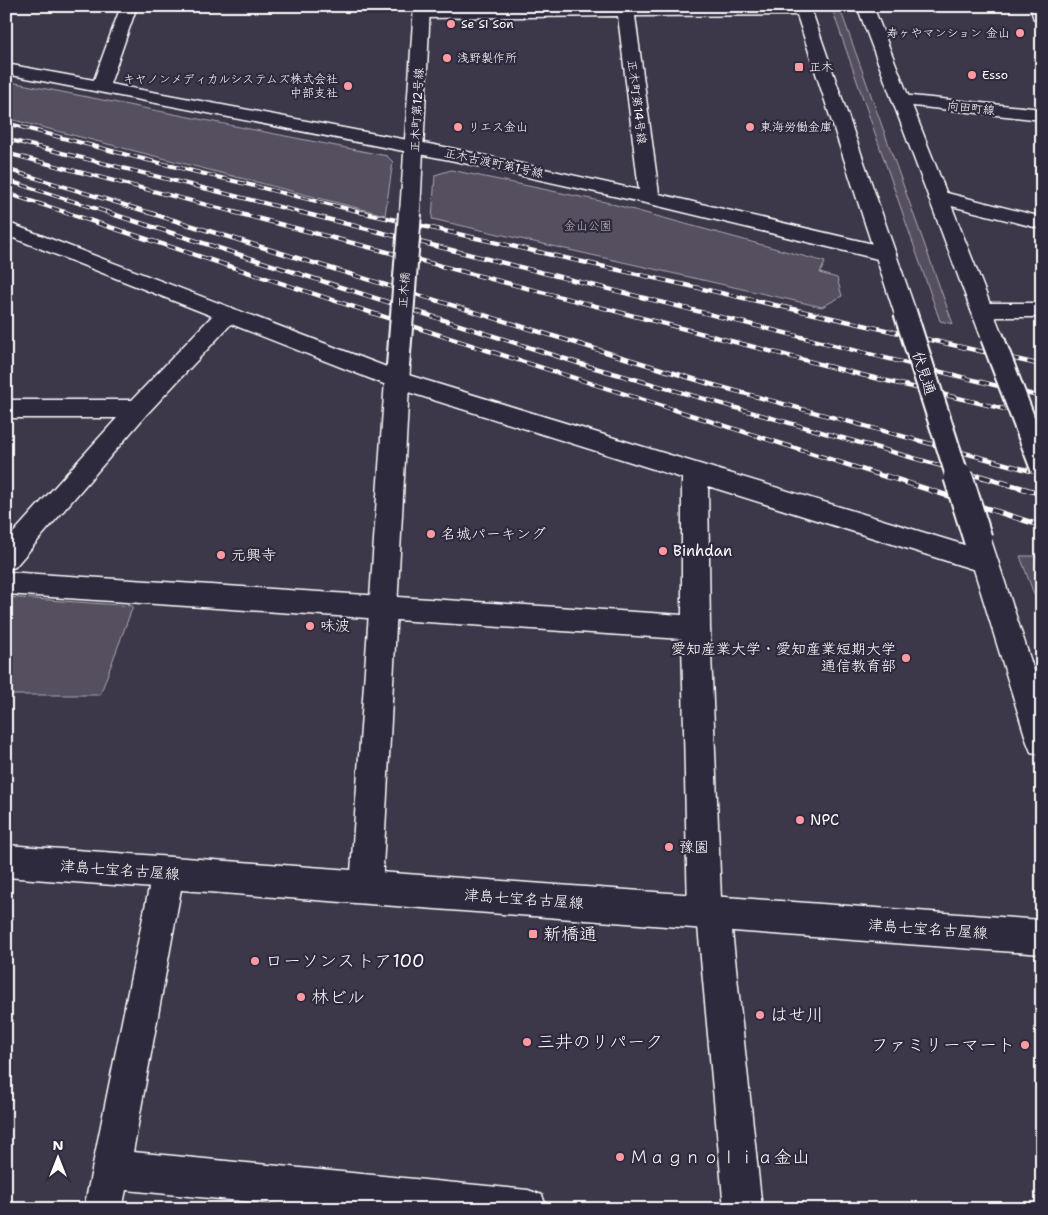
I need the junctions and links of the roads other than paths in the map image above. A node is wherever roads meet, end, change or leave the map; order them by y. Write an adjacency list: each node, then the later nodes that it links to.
1 (128, 6): 9 (main road)
2 (865, 6): 10 (main road)
3 (1038, 6): 7 (main road)
4 (803, 8): 5 (main road); 19 (main road, 伏見通)
5 (625, 9): 6 (main road); 15 (main road, 正木町第14号線)
6 (422, 10): 13 (main road, 正木町第12号線)
7 (1042, 19)
8 (6, 69): 9 (main road, 正木古渡町第1号線)
9 (100, 88): 13 (main road, 正木古渡町第1号線)
10 (904, 108): 11 (main road, 向田町線); 12 (main road, 向田町線); 14 (main road)
11 (1042, 115)
12 (1042, 129)
13 (415, 147): 15 (main road, 正木古渡町第1号線); 16 (main road, 正木町第12号線)
14 (939, 197): 17 (main road); 20 (main road)
15 (650, 198): 19 (main road, 正木古渡町第1号線)
16 (410, 214): 23 (main road, 正木橋, bridge)
17 (1042, 223)
18 (6, 228): 22 (main road)
19 (886, 254): 28 (main road, 伏見通, bridge)
20 (982, 310): 21 (main road); 26 (main road, bridge)
21 (1042, 310)
22 (227, 314): 23 (main road); 25 (main road)
23 (398, 373): 27 (main road); 31 (main road, 正木橋)
24 (6, 409): 25 (main road)
25 (138, 409): 29 (main road)
26 (1042, 468)
27 (695, 472): 28 (main road); 32 (main road)
28 (981, 551): 33 (main road, 伏見通)
29 (6, 559)
30 (6, 583): 31 (main road)
31 (385, 610): 32 (main road); 36 (main road, 正木橋)
32 (696, 628): 37 (main road)
33 (1042, 742)
34 (6, 861): 35 (main road, 津島七宝名古屋線)
35 (168, 874): 36 (main road, 津島七宝名古屋線); 39 (main road)
36 (366, 887): 37 (main road, 津島七宝名古屋線)
37 (709, 912): 38 (main road, 津島七宝名古屋線); 42 (main road)
38 (1042, 937)
39 (110, 1169): 40 (main road); 41 (main road)
40 (103, 1209)
41 (528, 1209)
42 (743, 1209)

